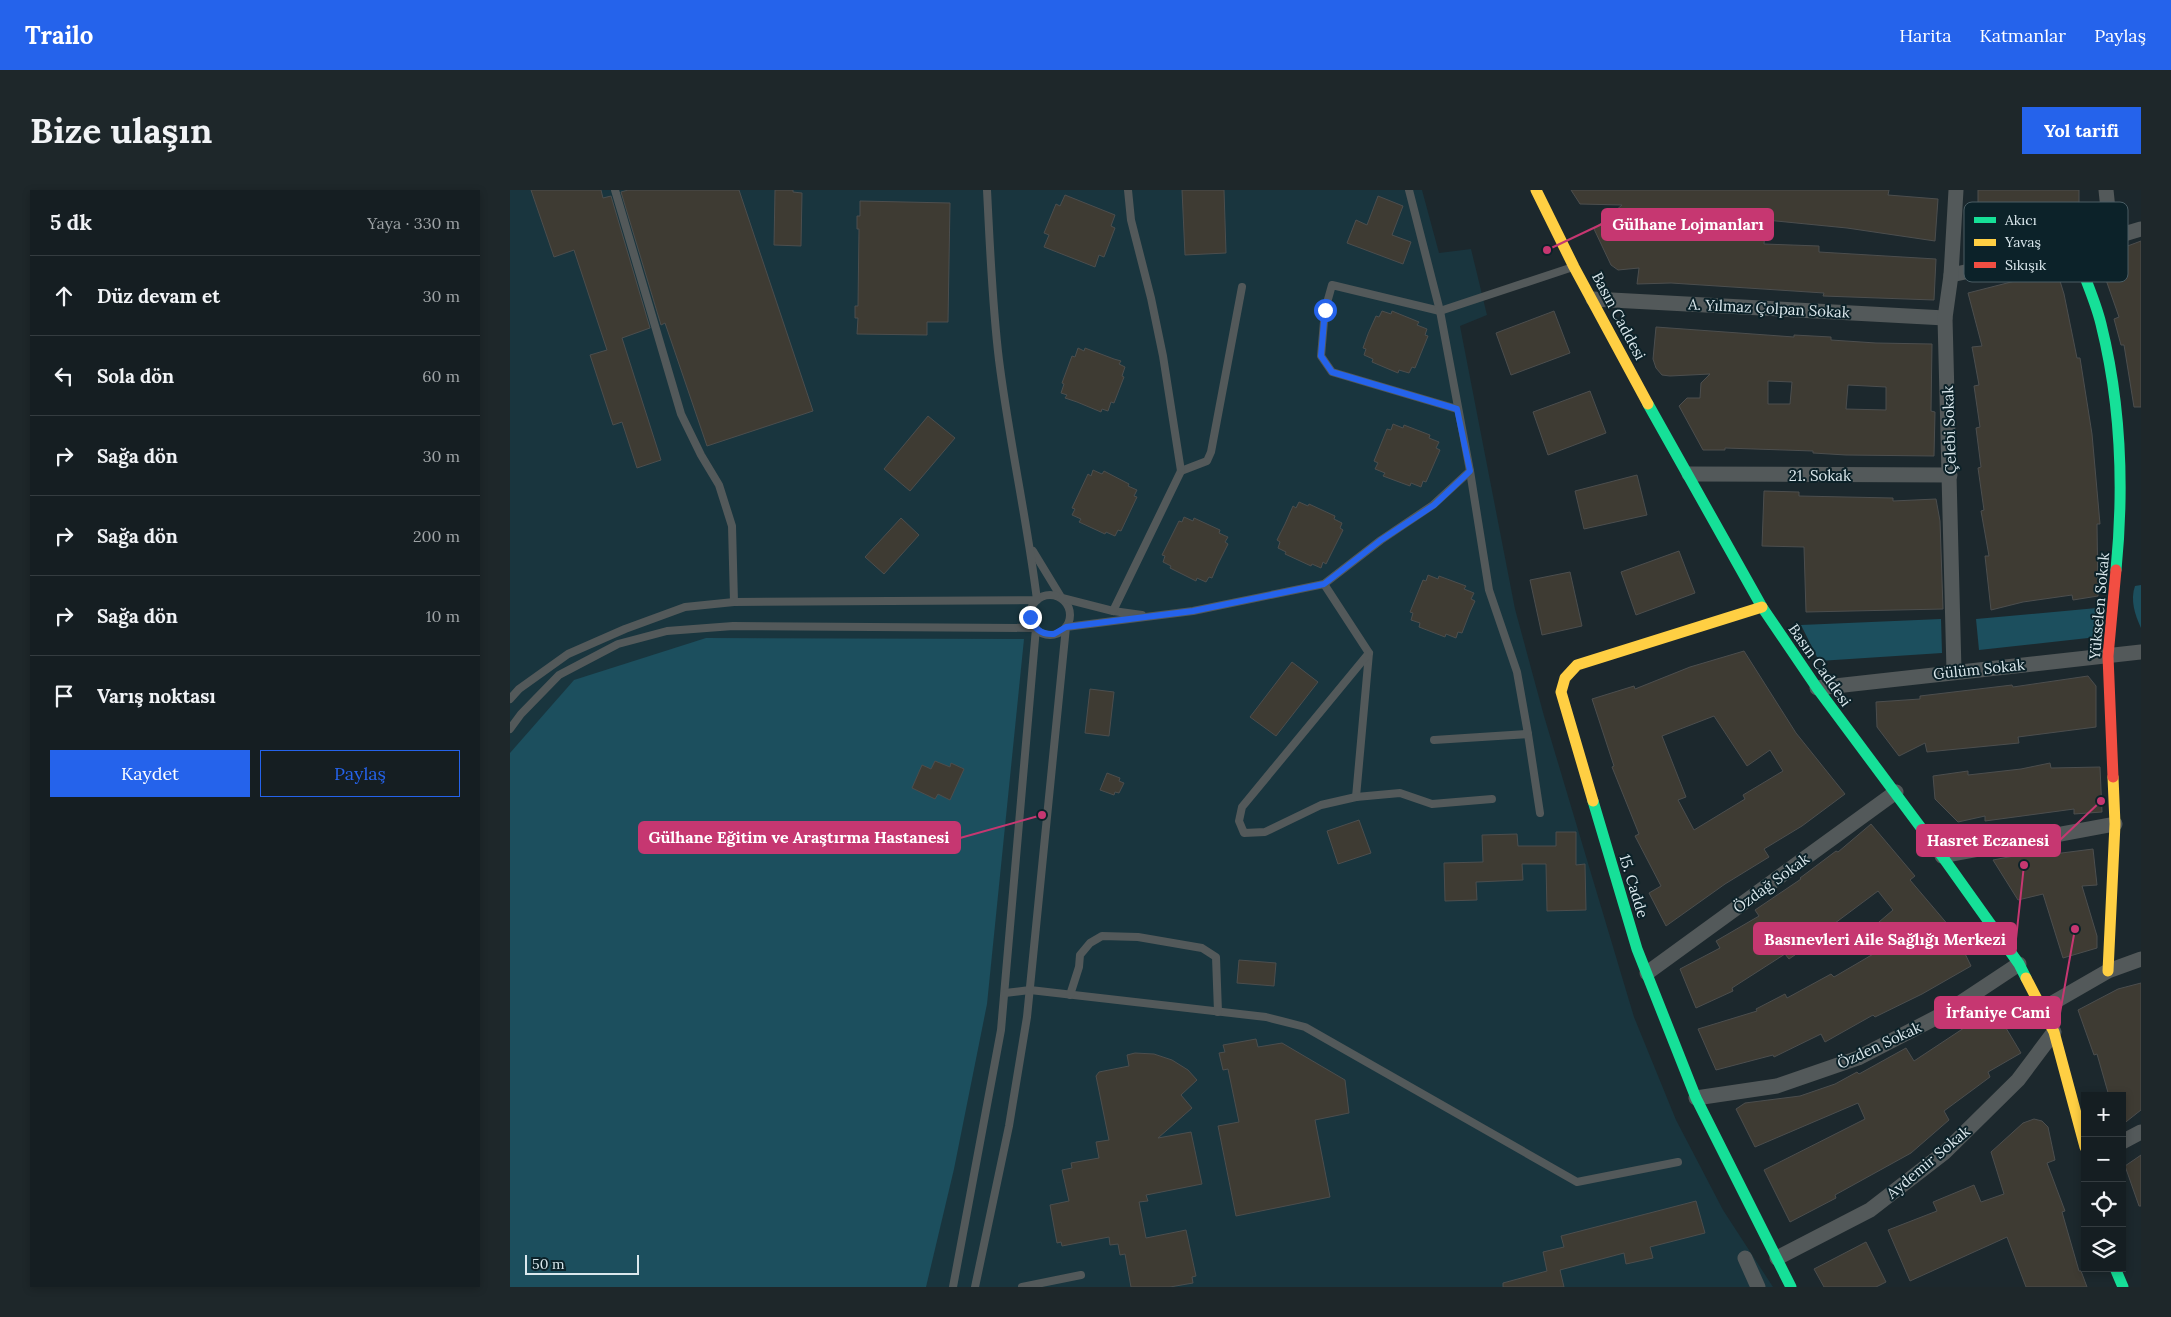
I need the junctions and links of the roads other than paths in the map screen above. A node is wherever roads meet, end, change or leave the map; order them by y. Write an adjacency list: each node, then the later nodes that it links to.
1 (615, 190): 26 (lane)
2 (987, 190): 22 (lane)
3 (1128, 190): 18 (lane)
4 (1409, 190): 15 (lane)
5 (1536, 190): 9 (street, Basın Caddesi)
6 (1956, 190): 11 (street, Çelebi Sokak)
7 (2141, 229): 8 (street)
8 (2128, 233)
9 (1574, 266): 14 (street, Basın Caddesi); 15 (lane)
10 (1964, 272): 11 (street)
11 (1951, 275): 16 (street, Çelebi Sokak)
12 (2086, 282): 34 (street, Yükselen Sokak)
13 (1242, 287): 18 (lane)
14 (1593, 299): 16 (street, A. Yılmaz Çolpan Sokak); 20 (street, Basın Caddesi)
15 (1440, 311): 17 (lane); 17 (lane)
16 (1945, 318): 21 (street, Çelebi Sokak)
17 (1457, 409): 19 (lane)
18 (1181, 471): 28 (lane)
19 (1470, 471): 23 (lane); 39 (lane)
20 (1689, 474): 21 (street, 21. Sokak); 27 (street, Basın Caddesi)
21 (1950, 475): 35 (street, Çelebi Sokak)
22 (1030, 547): 24 (lane); 25 (lane)
23 (1324, 584): 29 (lane); 32 (lane)
24 (1061, 598): 25 (lane); 28 (lane); 30 (lane)
25 (1037, 600): 26 (lane); 31 (lane)
26 (734, 602): 37 (lane)
27 (1762, 607): 36 (street, Basın Caddesi); 50 (street, 15. Cadde)
28 (1113, 611): 29 (lane)
29 (1151, 617): 30 (lane)
30 (1066, 627): 31 (lane); 51 (lane)
31 (1036, 628): 38 (lane); 52 (lane)
32 (1369, 652): 42 (lane); 42 (lane)
33 (2141, 652): 34 (street, Gülüm Sokak)
34 (2108, 656): 35 (street, Gülüm Sokak); 45 (street, Yükselen Sokak)
35 (1954, 672): 36 (street, Gülüm Sokak)
36 (1817, 688): 41 (street, Basın Caddesi)
37 (510, 699)
38 (510, 729)
39 (1528, 734): 40 (lane); 44 (lane)
40 (1434, 740)
41 (1896, 792): 46 (street, Basın Caddesi); 50 (street, Özdağ Sokak)
42 (1356, 797): 43 (lane)
43 (1492, 799)
44 (1540, 814)
45 (2115, 824): 46 (street); 49 (street, Yükselen Sokak)
46 (1942, 856): 48 (street, Basın Caddesi)
47 (2141, 959): 49 (street)
48 (2019, 964): 54 (street, Basın Caddesi); 57 (street, Özden Sokak)
49 (2108, 971): 54 (street)
50 (1647, 973): 57 (street, 15. Cadde)
51 (1030, 990): 52 (lane); 53 (lane); 67 (lane)
52 (1005, 993): 66 (lane)
53 (1070, 995): 55 (lane); 55 (lane)
54 (2042, 1009): 56 (street, Basın Caddesi)
55 (1218, 1012): 61 (lane)
56 (2054, 1032): 59 (street, Basın Caddesi); 63 (street, Aydemir Sokak)
57 (1696, 1098): 63 (street, 15. Cadde)
58 (2141, 1132): 60 (street)
59 (2082, 1137)
60 (2126, 1140)
61 (1678, 1162)
62 (1745, 1258): 69 (street)
63 (1777, 1258): 70 (street, 15. Cadde)
64 (2117, 1272): 71 (street)
65 (1081, 1275): 68 (lane)
66 (952, 1287)
67 (975, 1287)
68 (1022, 1287)
69 (1758, 1287)
70 (1791, 1287)
71 (2123, 1287)

